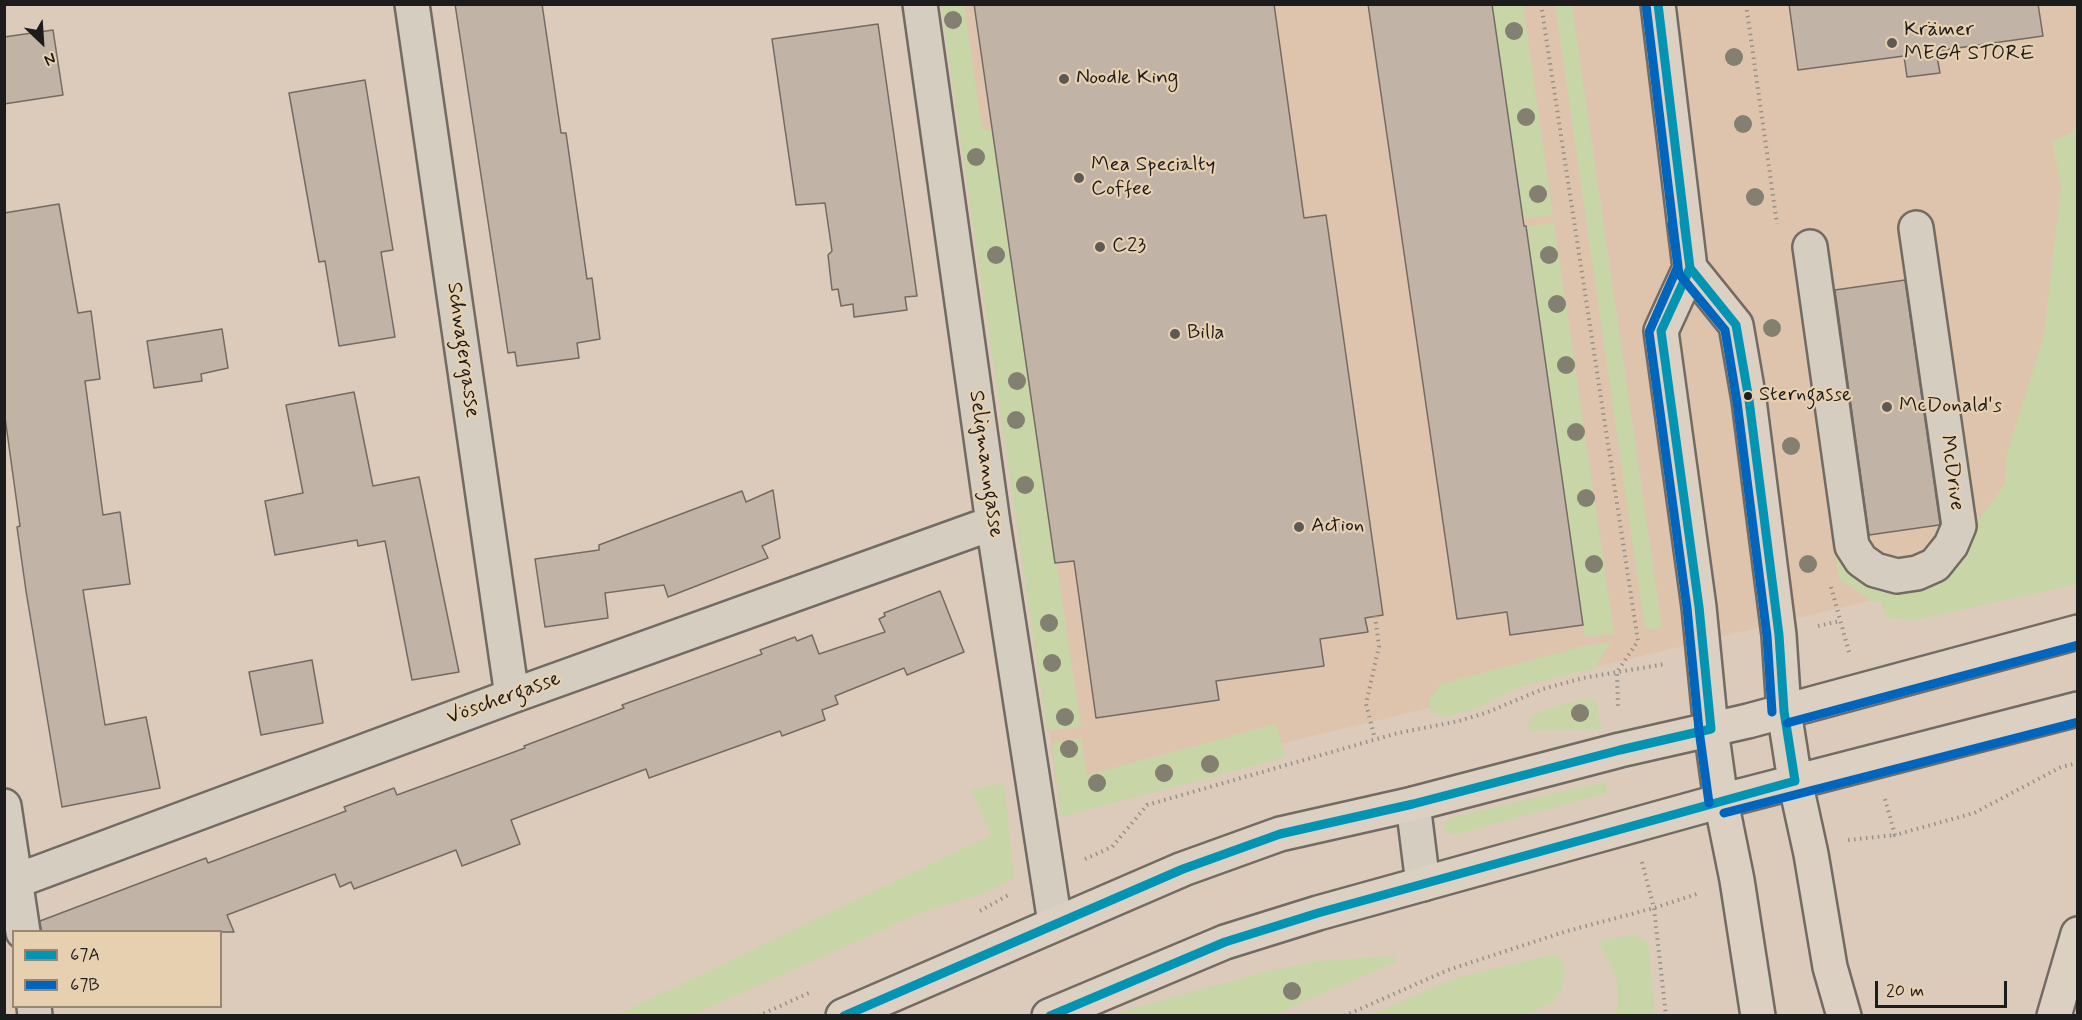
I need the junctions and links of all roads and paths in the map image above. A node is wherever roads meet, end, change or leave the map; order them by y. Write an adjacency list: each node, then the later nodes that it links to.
1 (412, 4): 11 (street, Schwagergasse)
2 (920, 4): 8 (street, Seligmanngasse)
3 (1541, 4): 15 (path)
4 (1658, 4): 7 (main road)
5 (1916, 228): 6 (street, McDrive)
6 (1810, 247)
7 (1689, 268): 13 (main road); 14 (main road)
8 (993, 523): 11 (street, Vöschergasse); 20 (street, Seligmanngasse)
9 (1375, 616): 15 (path)
10 (2078, 632): 13 (main road)
11 (512, 696): 21 (street, Vöschergasse)
12 (2078, 709): 16 (main road)
13 (1784, 711): 14 (main road); 16 (main road)
14 (1711, 729): 17 (main road); 18 (main road)
15 (1375, 740): 20 (path)
16 (1795, 781): 17 (main road); 31 (main road)
17 (1721, 801): 22 (main road); 30 (main road)
18 (1413, 804): 22 (street); 23 (main road)
19 (4, 806): 21 (street)
20 (1047, 875): 23 (street, Seligmanngasse)
21 (16, 881): 24 (street)
22 (1423, 884): 27 (main road)
23 (1055, 923): 26 (main road)
24 (23, 930)
25 (2078, 934): 32 (main road)
26 (851, 1014)
27 (1049, 1016)
28 (1344, 1016): 29 (path)
29 (1666, 1016)
30 (1758, 1016)
31 (1844, 1016)
32 (2054, 1016)

